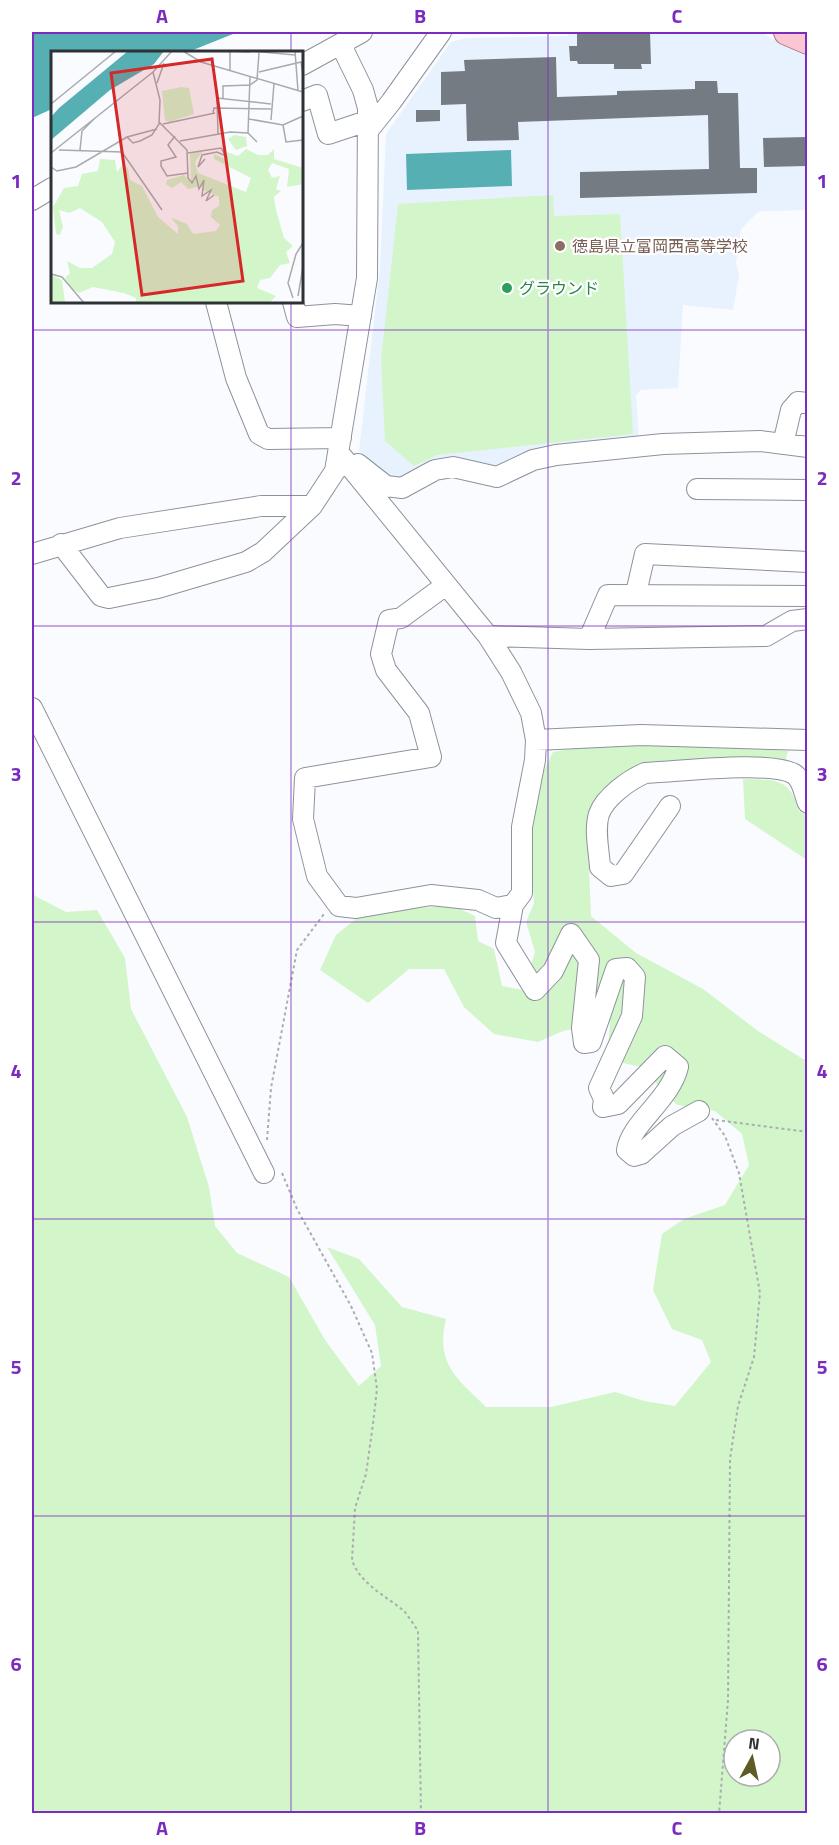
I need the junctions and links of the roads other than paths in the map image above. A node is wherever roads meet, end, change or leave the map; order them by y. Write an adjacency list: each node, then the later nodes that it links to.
1 (362, 32): 5 (street)
2 (441, 32): 8 (street)
3 (787, 32): 4 (main road)
4 (807, 41)
5 (341, 45): 6 (street); 8 (street)
6 (303, 64)
7 (303, 101): 8 (street)
8 (367, 126): 13 (street)
9 (51, 189): 10 (street)
10 (32, 200)
11 (216, 303): 17 (street)
12 (293, 303): 13 (street)
13 (361, 316): 17 (street)
14 (807, 403): 15 (street)
15 (783, 444): 16 (street); 17 (street)
16 (807, 447)
17 (341, 449): 20 (street); 24 (street)
18 (697, 489): 19 (street)
19 (807, 490)
20 (312, 506): 21 (street); 21 (street)
21 (61, 544): 22 (street)
22 (32, 554)
23 (807, 562): 25 (street)
24 (446, 585): 28 (street); 35 (street)
25 (636, 594): 26 (street); 29 (street)
26 (807, 596)
27 (807, 613): 29 (street)
28 (488, 636): 29 (street); 31 (street)
29 (589, 639)
30 (32, 708): 37 (street)
31 (536, 740): 32 (street); 35 (street)
32 (807, 740)
33 (807, 803): 34 (street)
34 (670, 806)
35 (513, 905): 36 (street)
36 (701, 1116)
37 (264, 1173)

